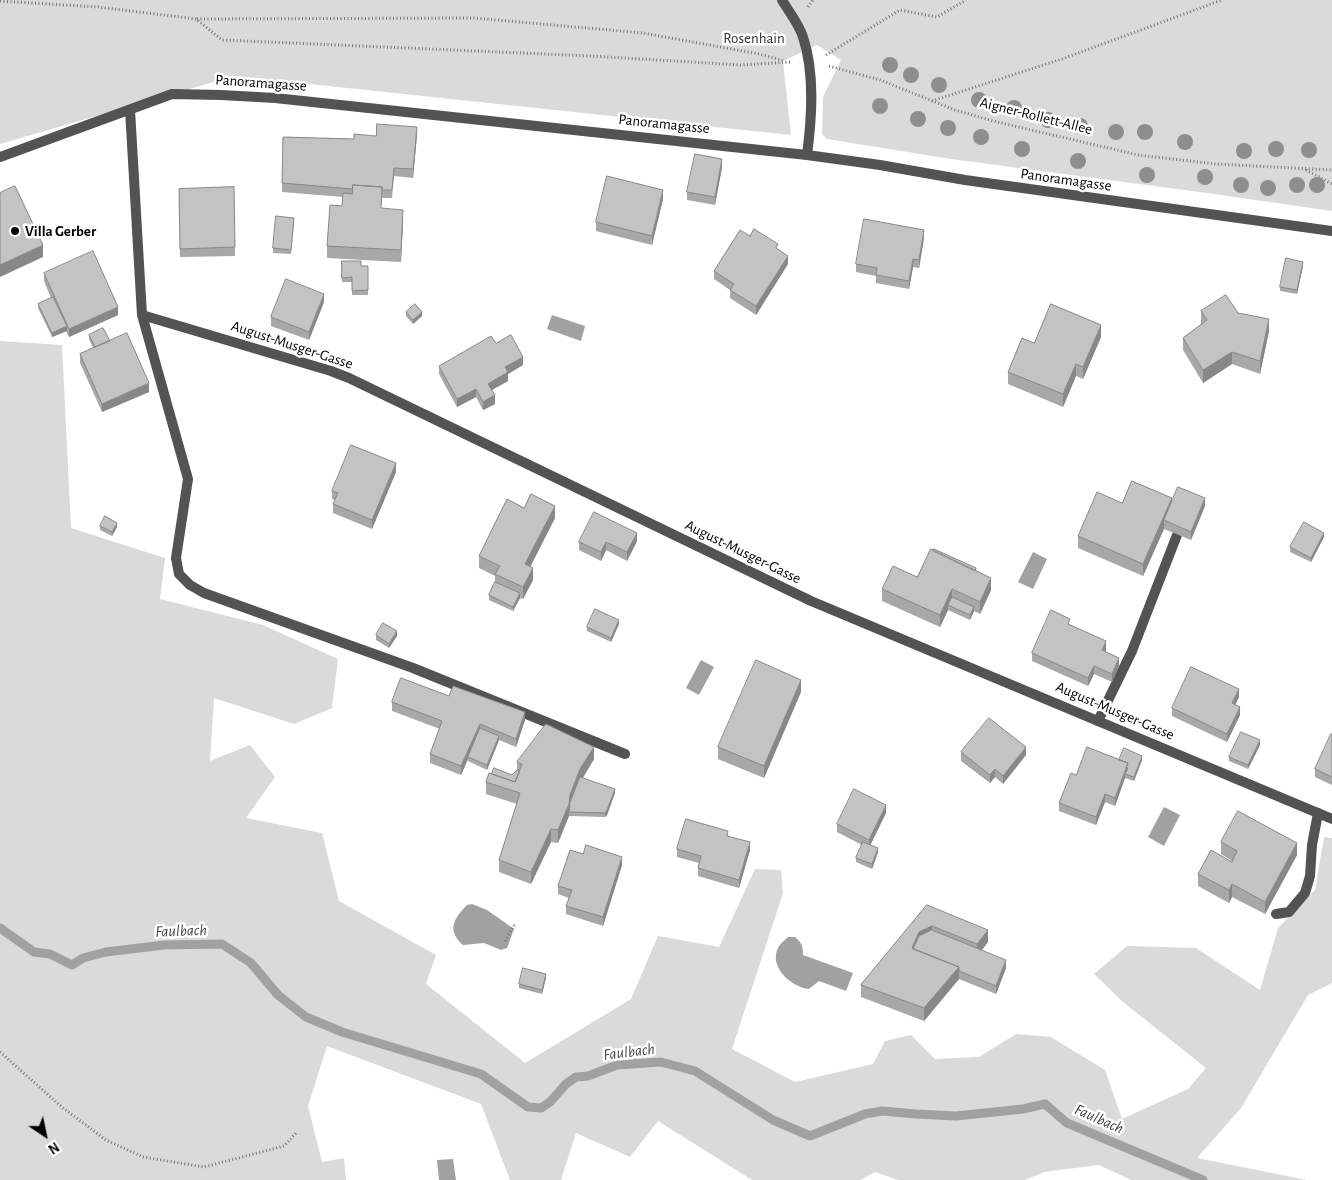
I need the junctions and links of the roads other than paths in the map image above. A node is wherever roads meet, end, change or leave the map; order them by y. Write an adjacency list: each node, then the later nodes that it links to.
1 (782, 0): 3 (street)
2 (130, 110): 3 (street, Panoramagasse); 4 (street, Panoramagasse); 6 (street)
3 (807, 155): 5 (street, Panoramagasse)
4 (0, 157)
5 (1332, 231)
6 (142, 315): 8 (street, August-Musger-Gasse); 9 (street)
7 (1177, 535): 8 (street)
8 (1098, 721): 10 (street, August-Musger-Gasse)
9 (625, 754)
10 (1318, 813): 11 (street, August-Musger-Gasse); 12 (street)
11 (1332, 819)
12 (1276, 914)

